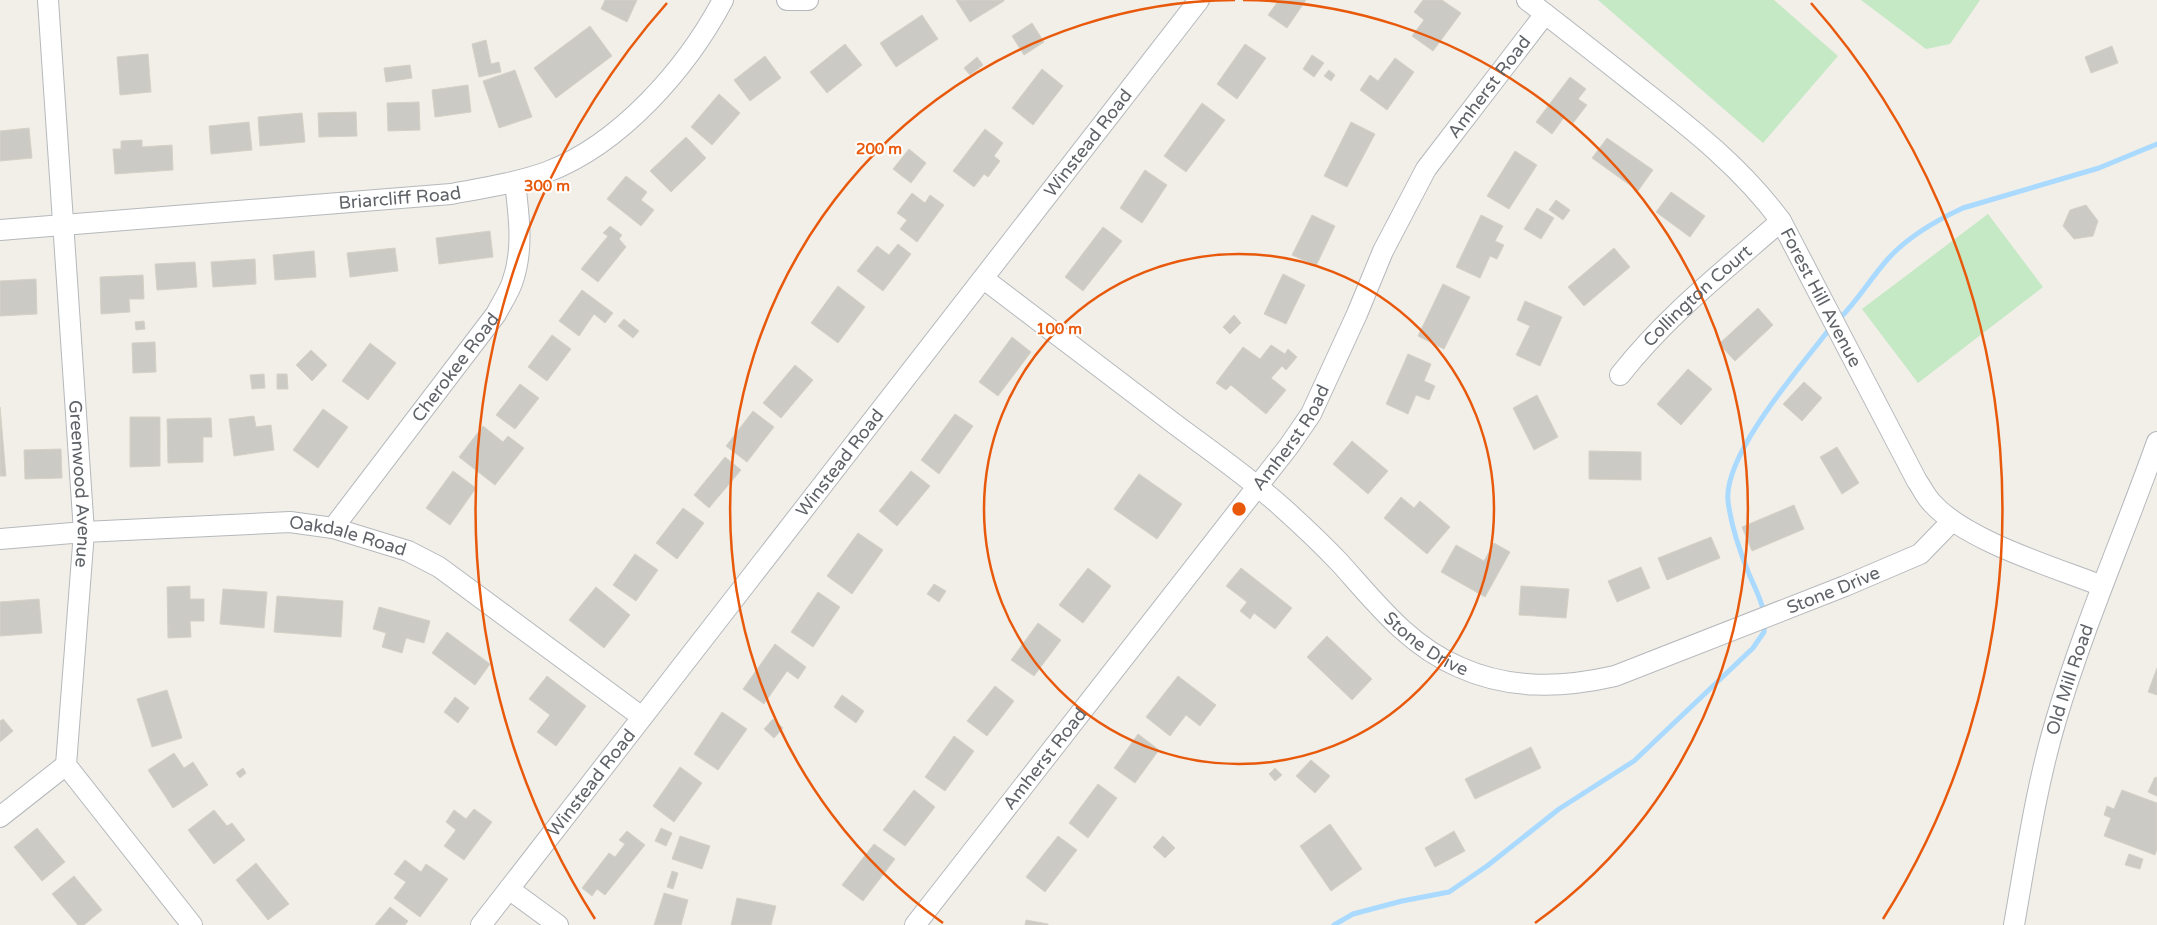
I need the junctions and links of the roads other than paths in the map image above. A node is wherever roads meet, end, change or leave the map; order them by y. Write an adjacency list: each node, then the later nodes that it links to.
1 (48, 0): 10 (street, Greenwood Avenue)
2 (723, 0): 8 (street, Briarcliff Road)
3 (787, 0): 4 (street)
4 (808, 0)
5 (1199, 0): 12 (street, Winstead Road)
6 (1526, 0): 7 (street, Forest Hill Avenue)
7 (1545, 14): 9 (street, Forest Hill Avenue); 15 (street, Amherst Road)
8 (515, 183): 10 (street, Briarcliff Road); 17 (street, Cherokee Road)
9 (1781, 221): 13 (street, Collington Court); 16 (street, Forest Hill Avenue)
10 (62, 226): 11 (street, Briarcliff Road); 18 (street, Greenwood Avenue)
11 (0, 230)
12 (984, 279): 15 (street, Stone Drive); 21 (street, Winstead Road)
13 (1620, 375)
14 (2157, 442): 20 (street, Old Mill Road)
15 (1256, 486): 16 (street, Stone Drive); 28 (street, Amherst Road)
16 (1952, 520): 20 (street, Forest Hill Avenue)
17 (333, 528): 18 (street, Oakdale Road); 21 (street, Oakdale Road)
18 (84, 532): 19 (street, Oakdale Road); 22 (street, Greenwood Avenue)
19 (0, 539)
20 (2102, 586): 29 (street, Old Mill Road)
21 (642, 717): 24 (street, Winstead Road)
22 (66, 765): 23 (street); 25 (street)
23 (0, 817)
24 (509, 889): 26 (street, Winstead Road); 27 (street)
25 (192, 925)
26 (481, 925)
27 (558, 925)
28 (916, 925)
29 (2014, 925)

